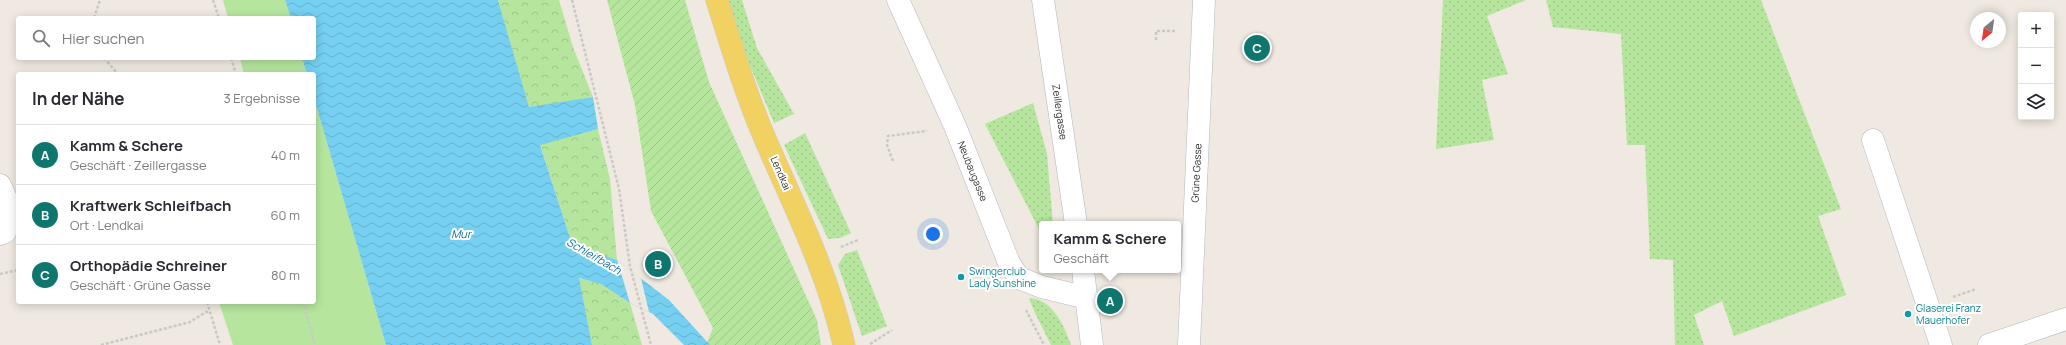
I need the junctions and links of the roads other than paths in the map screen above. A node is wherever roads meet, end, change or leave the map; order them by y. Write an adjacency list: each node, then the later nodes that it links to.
1 (717, 0): 12 (main road, Lendkai)
2 (898, 0): 10 (street, Neubaugasse)
3 (1043, 0): 7 (street, Zeillergasse)
4 (1204, 0): 14 (street, Grüne Gasse)
5 (1873, 140): 15 (street)
6 (0, 185): 8 (street)
7 (1076, 221)
8 (0, 234)
9 (1083, 273): 10 (street)
10 (1087, 298): 13 (street)
11 (2066, 319): 16 (street)
12 (844, 345)
13 (1092, 345)
14 (1189, 345)
15 (1940, 345)
16 (1989, 345)

